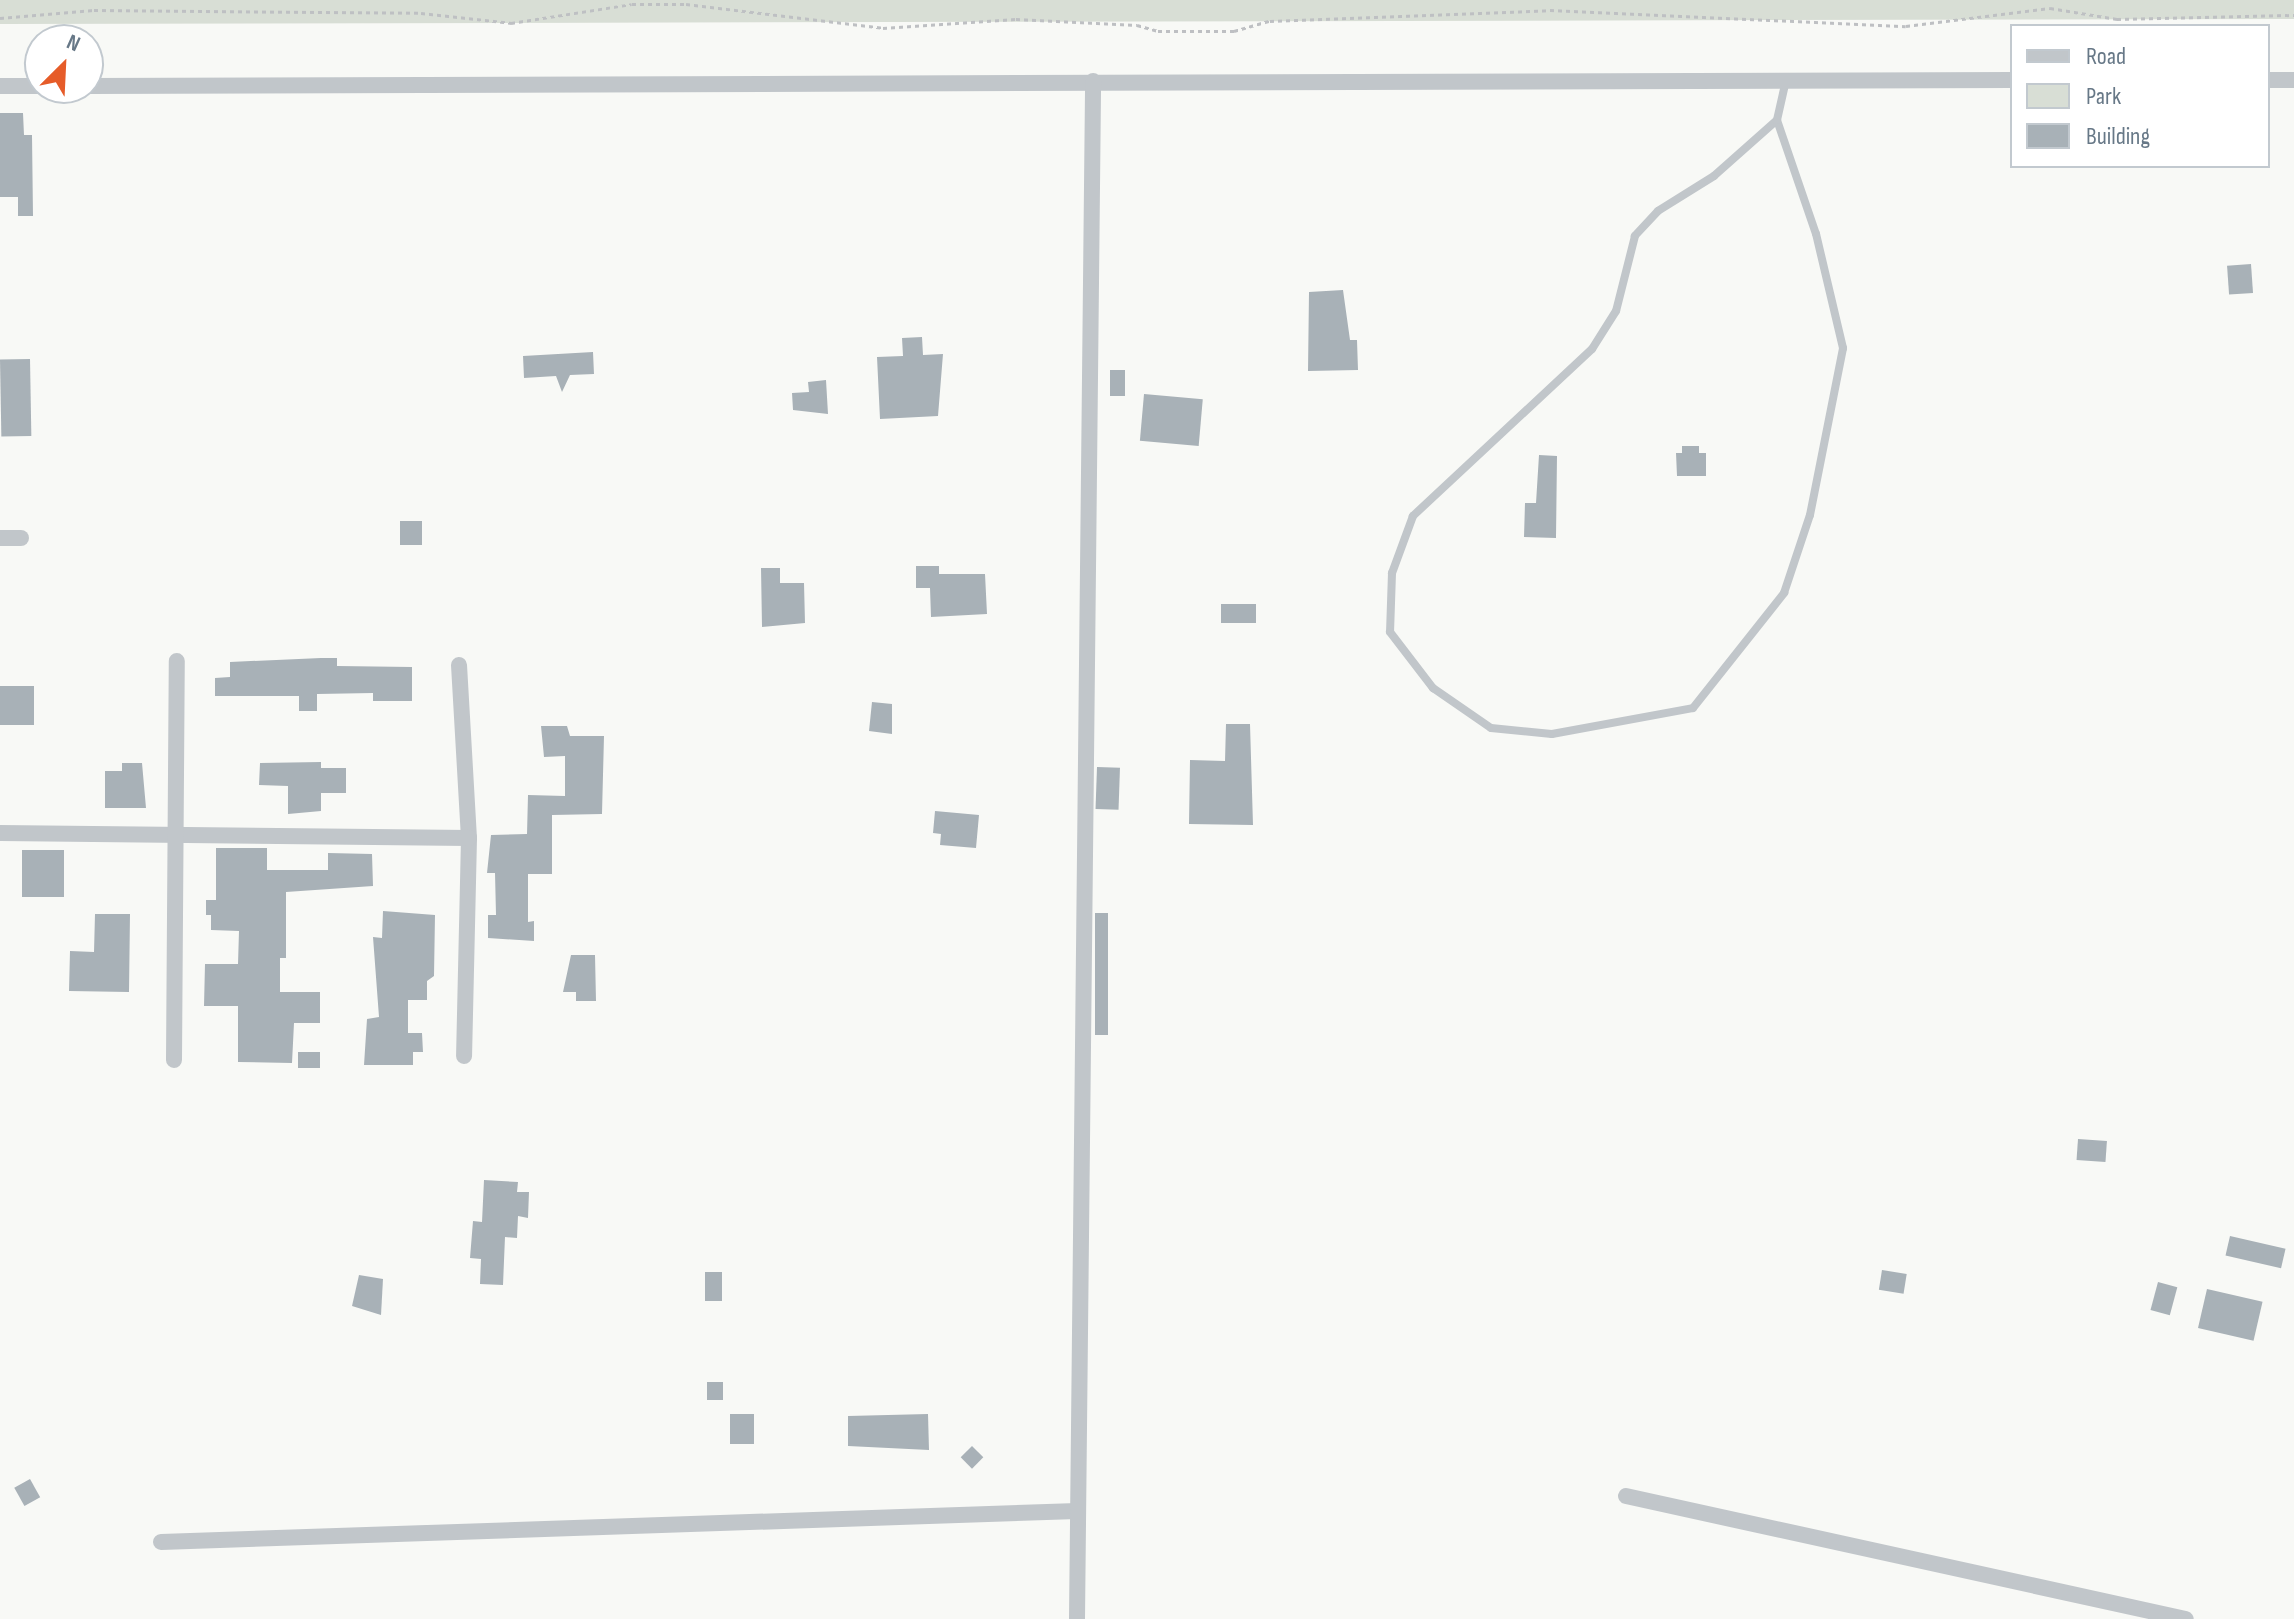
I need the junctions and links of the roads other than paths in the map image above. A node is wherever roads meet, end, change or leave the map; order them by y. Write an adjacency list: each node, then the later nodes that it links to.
1 (1786, 80): 2 (street); 5 (street); 9 (lane)
2 (2010, 80)
3 (2270, 80): 4 (street)
4 (2294, 80)
5 (1093, 81): 8 (street); 20 (street)
6 (0, 86): 7 (street)
7 (24, 86)
8 (104, 86)
9 (1777, 120): 9 (lane)
10 (0, 538): 11 (street)
11 (21, 538)
12 (177, 661): 15 (street)
13 (459, 665): 16 (street)
14 (0, 833): 15 (street)
15 (175, 834): 16 (street); 18 (street)
16 (469, 838): 17 (street)
17 (464, 1056)
18 (174, 1060)
19 (1626, 1496): 23 (street)
20 (1077, 1511): 21 (street); 22 (street)
21 (161, 1542)
22 (1077, 1619)
23 (2186, 1619)

